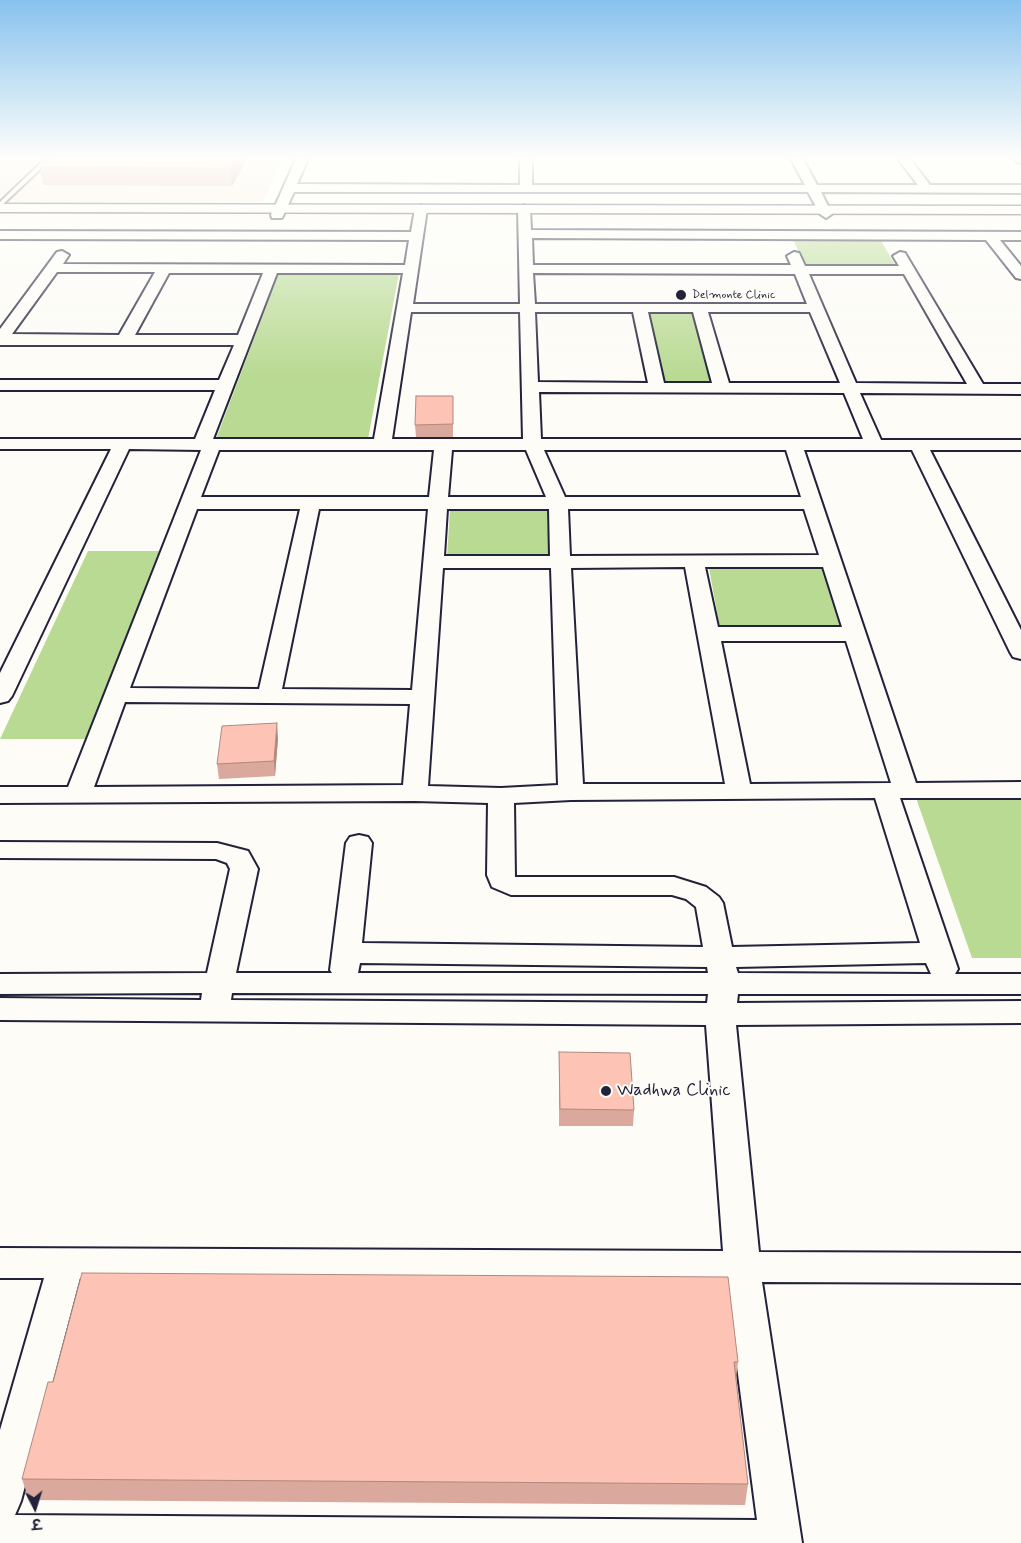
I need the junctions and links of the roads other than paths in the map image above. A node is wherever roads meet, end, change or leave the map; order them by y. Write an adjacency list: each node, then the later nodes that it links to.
1 (417, 231): 6 (street)
2 (524, 234): 5 (street); 14 (street)
3 (0, 235): 4 (street)
4 (77, 235): 6 (street); 10 (street)
5 (786, 235): 7 (street); 15 (street)
6 (416, 236): 13 (street)
7 (888, 236): 8 (street); 16 (street)
8 (990, 236): 9 (street); 17 (street)
9 (1021, 236)
10 (52, 268): 11 (street); 23 (street)
11 (164, 268): 12 (street); 24 (street)
12 (272, 269): 13 (street); 25 (street)
13 (411, 269): 18 (street)
14 (526, 270): 15 (street); 19 (street)
15 (800, 270): 16 (street); 22 (street)
16 (908, 270): 32 (street)
17 (1021, 275)
18 (404, 308): 19 (street); 37 (street)
19 (527, 308): 20 (street); 28 (street)
20 (640, 308): 21 (street); 29 (street)
21 (699, 308): 22 (street); 30 (street)
22 (816, 308): 31 (street)
23 (0, 340): 24 (street)
24 (124, 340): 25 (street)
25 (243, 340): 27 (street)
26 (0, 385): 27 (street)
27 (226, 385): 36 (street)
28 (530, 387): 29 (street); 39 (street)
29 (657, 388): 30 (street)
30 (722, 388): 31 (street)
31 (850, 389): 32 (street); 41 (street)
32 (978, 389): 33 (street)
33 (1021, 389)
34 (0, 444): 35 (street)
35 (122, 444): 36 (street); 57 (street)
36 (207, 444): 37 (street); 44 (street)
37 (382, 444): 38 (street)
38 (443, 444): 39 (street); 46 (street)
39 (532, 444): 40 (street); 47 (street)
40 (793, 445): 41 (street); 48 (street)
41 (874, 445): 42 (street)
42 (918, 445): 43 (street); 53 (street)
43 (1021, 446)
44 (190, 503): 45 (street); 58 (street)
45 (311, 503): 46 (street); 59 (street)
46 (438, 503): 47 (street); 50 (street)
47 (558, 503): 48 (street); 51 (street)
48 (812, 503): 49 (street)
49 (831, 561): 52 (street); 55 (street)
50 (434, 562): 51 (street); 60 (street)
51 (560, 562): 52 (street); 63 (street)
52 (694, 562): 54 (street)
53 (1016, 630): 56 (street)
54 (708, 634): 55 (street); 64 (street)
55 (855, 634): 62 (street)
56 (1021, 652)
57 (3, 685)
58 (117, 695): 59 (street); 67 (street)
59 (269, 696): 60 (street)
60 (423, 697): 65 (street)
61 (1021, 790): 62 (street)
62 (896, 791): 64 (street); 71 (street)
63 (571, 792): 64 (street); 68 (street)
64 (739, 792)
65 (415, 793): 67 (street); 68 (street)
66 (0, 795): 67 (street)
67 (78, 795)
68 (501, 796): 77 (street)
69 (359, 843): 72 (street)
70 (0, 850): 78 (street)
71 (938, 953): 75 (street); 77 (street)
72 (347, 954): 73 (street); 77 (street)
73 (343, 983): 77 (street); 78 (street)
74 (0, 984): 78 (street)
75 (948, 984): 76 (street); 77 (street)
76 (1021, 984)
77 (722, 985): 78 (street); 80 (street); 83 (street)
78 (217, 996): 79 (street)
79 (0, 1009)
80 (1021, 1012)
81 (0, 1263): 82 (street)
82 (66, 1263): 83 (street); 85 (street)
83 (742, 1266): 84 (street); 87 (street)
84 (1021, 1268)
85 (0, 1501)
86 (0, 1535): 87 (street)
87 (780, 1542)

